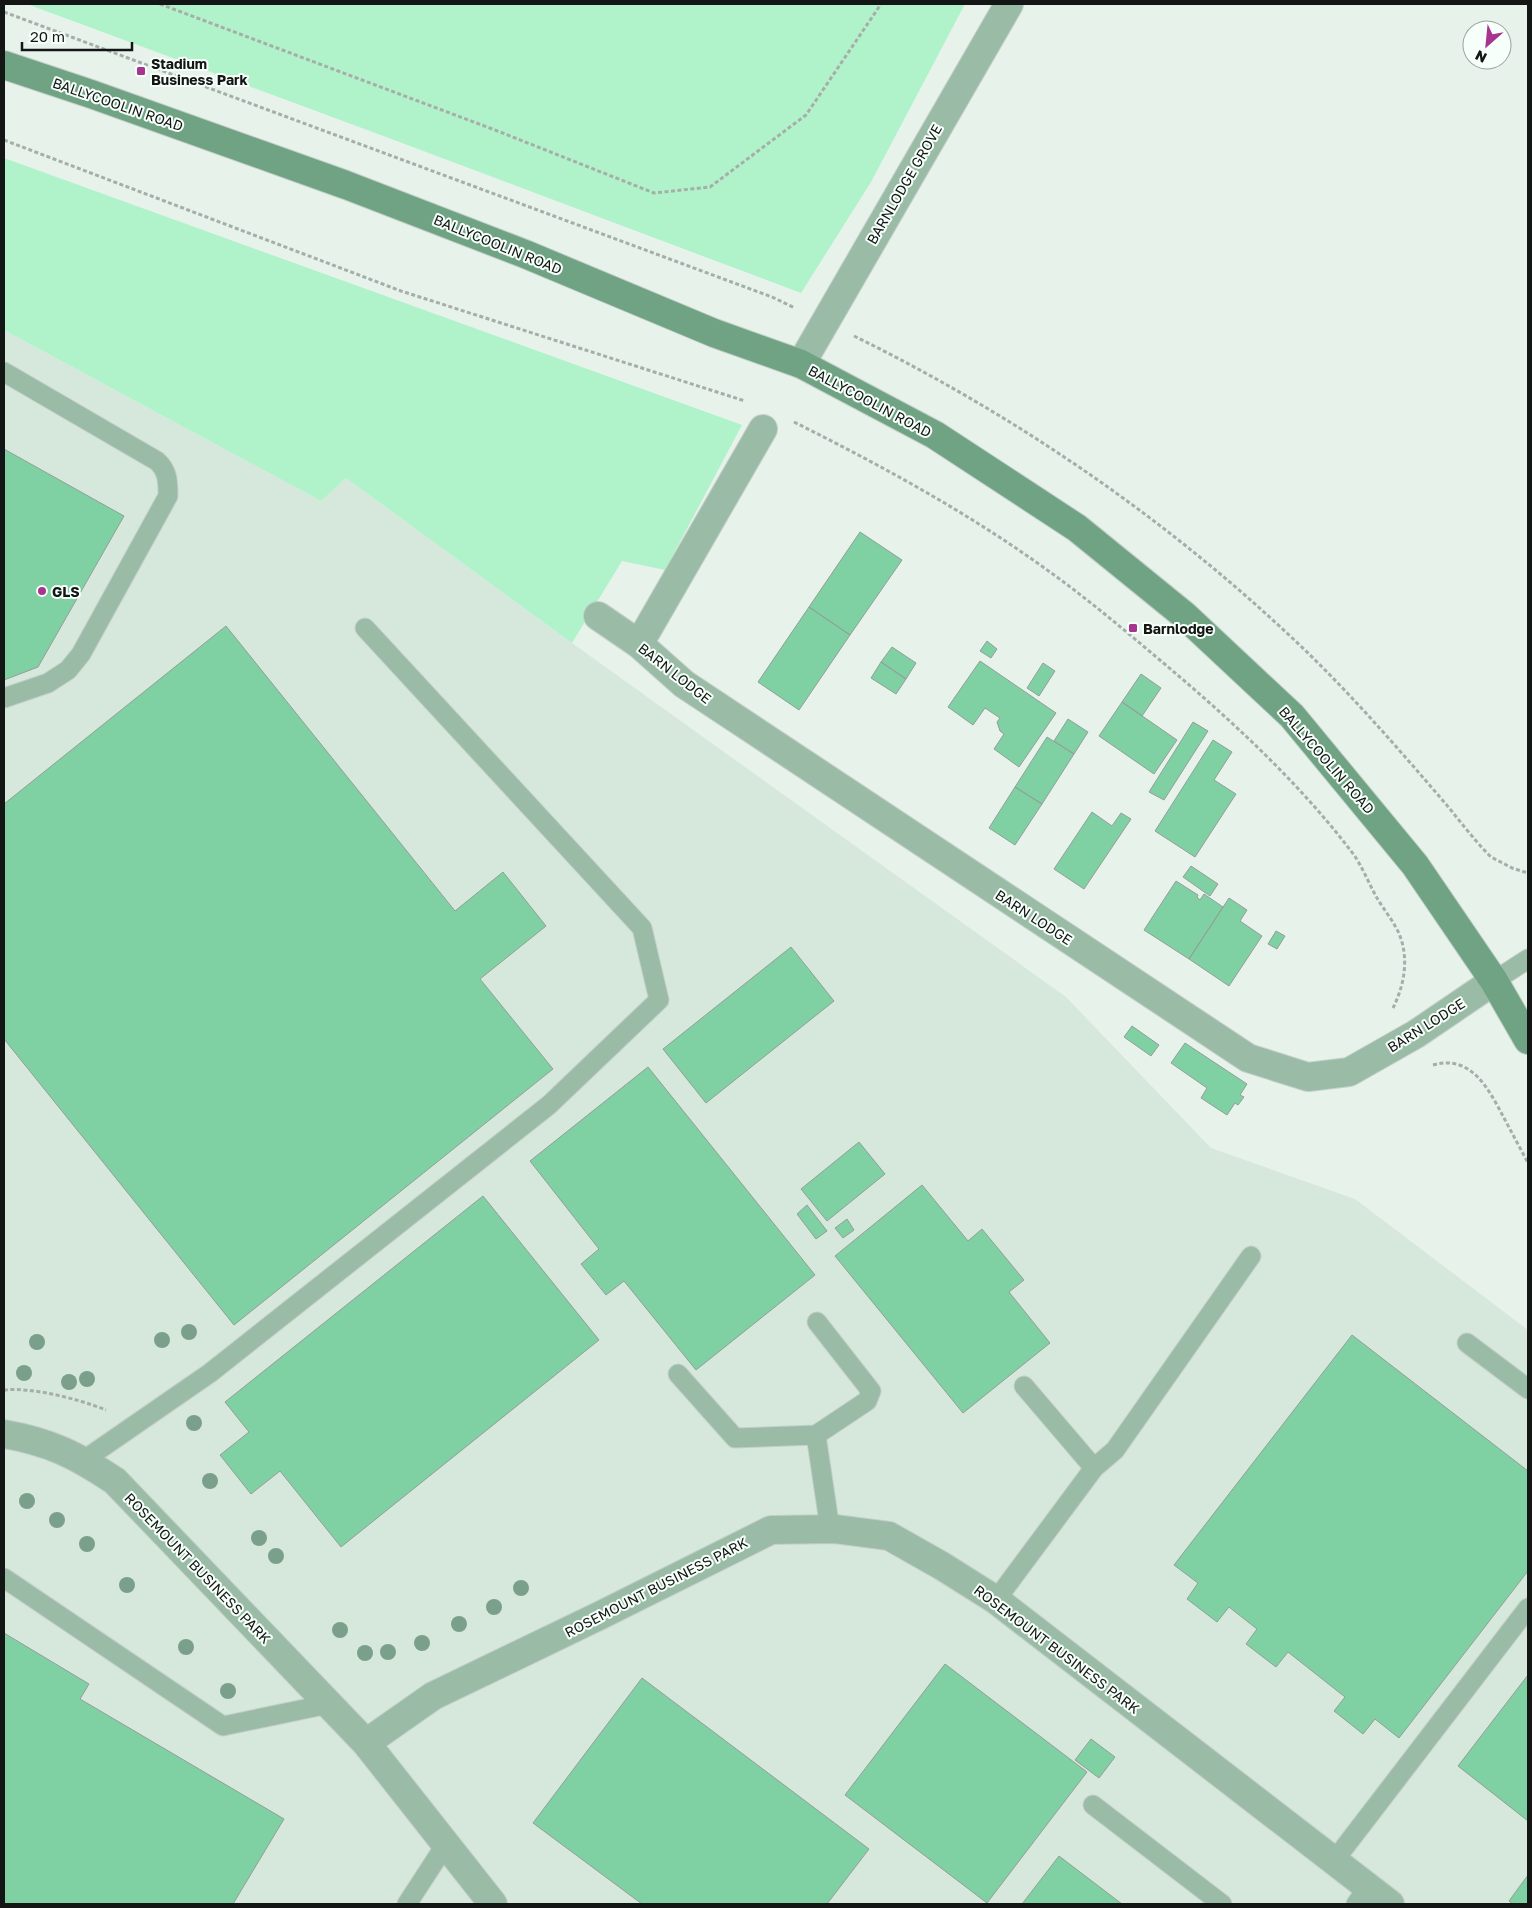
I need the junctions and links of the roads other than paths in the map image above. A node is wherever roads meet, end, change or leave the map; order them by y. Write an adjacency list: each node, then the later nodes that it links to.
1 (1009, 4): 3 (street, BARNLODGE GROVE)
2 (4, 65): 3 (street, BALLYCOOLIN ROAD)
3 (801, 364): 11 (street, BALLYCOOLIN ROAD)
4 (4, 372): 9 (lane)
5 (758, 416): 8 (street)
6 (598, 616): 8 (street, BARN LODGE)
7 (365, 628): 21 (lane)
8 (639, 644): 11 (street, BARN LODGE)
9 (4, 698)
10 (1528, 959): 11 (lane)
11 (1494, 981): 12 (street, BALLYCOOLIN ROAD)
12 (1528, 1040)
13 (1250, 1256): 22 (lane)
14 (817, 1322): 20 (lane)
15 (1467, 1343): 18 (lane)
16 (678, 1374): 20 (lane)
17 (1024, 1386): 22 (lane)
18 (1528, 1389)
19 (4, 1434): 21 (street, ROSEMOUNT BUSINESS PARK)
20 (816, 1435): 23 (lane)
21 (84, 1460): 27 (street, ROSEMOUNT BUSINESS PARK)
22 (1094, 1468): 25 (lane)
23 (830, 1529): 25 (street, ROSEMOUNT BUSINESS PARK); 28 (street, ROSEMOUNT BUSINESS PARK)
24 (4, 1578): 27 (lane)
25 (996, 1600): 31 (street, ROSEMOUNT BUSINESS PARK)
26 (1528, 1608): 31 (lane)
27 (329, 1704): 28 (street, ROSEMOUNT BUSINESS PARK)
28 (366, 1743): 30 (street, ROSEMOUNT BUSINESS PARK)
29 (1093, 1805): 35 (lane)
30 (446, 1844): 33 (lane); 34 (street, ROSEMOUNT BUSINESS PARK)
31 (1334, 1861): 32 (street, ROSEMOUNT BUSINESS PARK)
32 (1362, 1896): 36 (street, ROSEMOUNT BUSINESS PARK)
33 (407, 1904)
34 (494, 1904)
35 (1222, 1904)
36 (1390, 1904)

